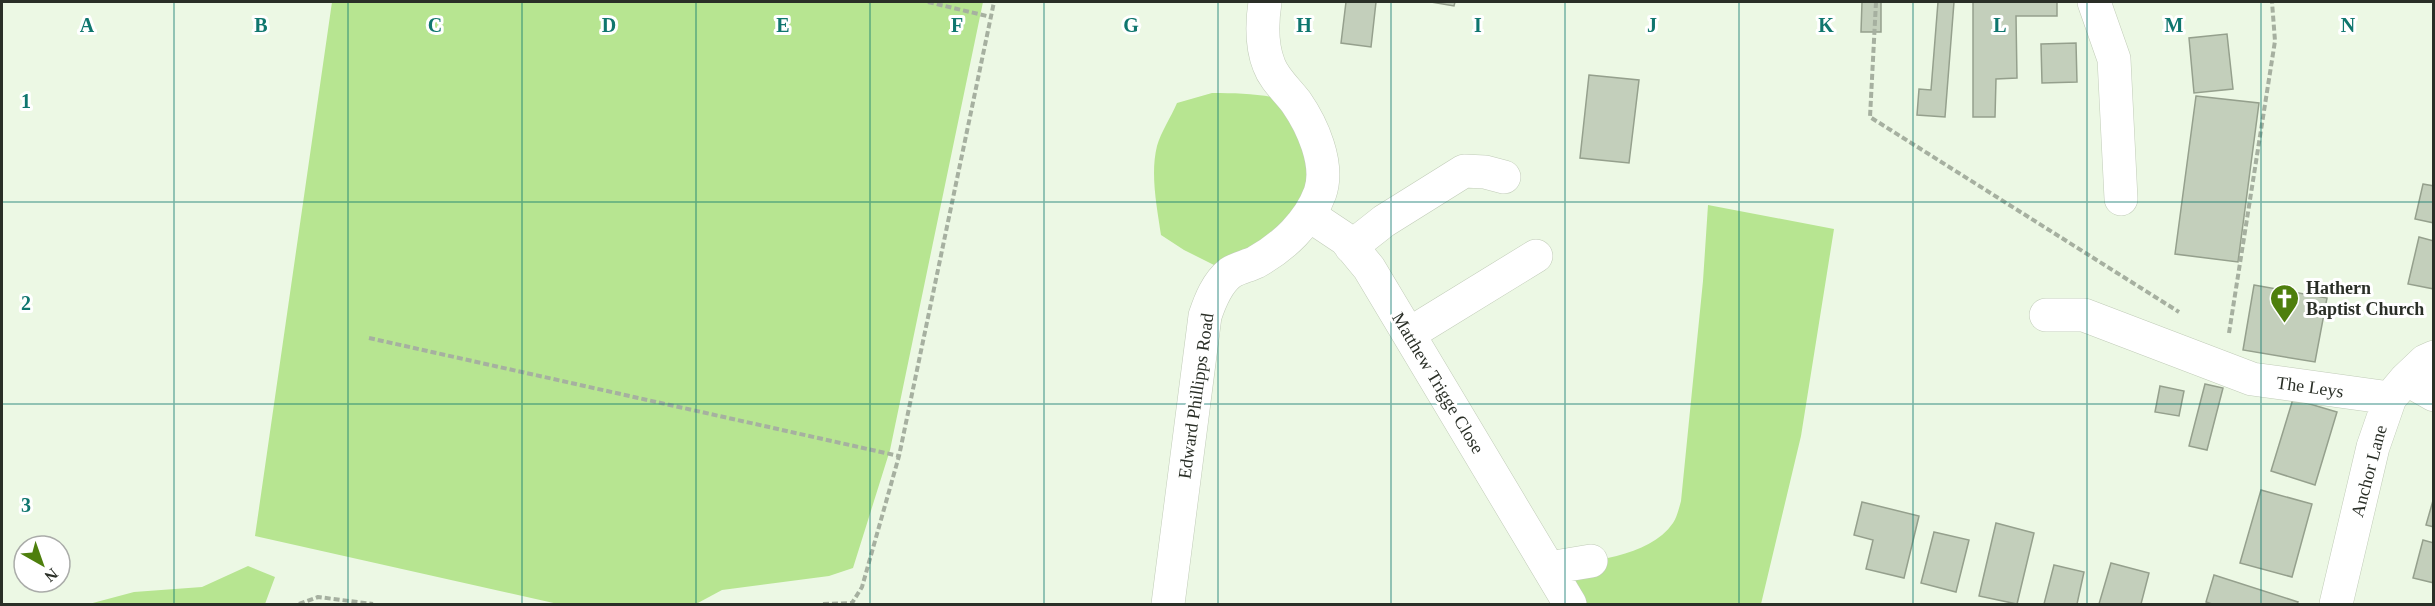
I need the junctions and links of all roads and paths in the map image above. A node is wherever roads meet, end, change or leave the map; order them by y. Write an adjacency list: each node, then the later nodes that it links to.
1 (928, 2): 7 (path)
2 (994, 2): 7 (path)
3 (1265, 2): 10 (street, Edward Phillipps Road)
4 (1876, 2): 14 (path)
5 (2094, 2): 9 (street)
6 (2272, 2): 18 (path)
7 (991, 16): 21 (path)
8 (1504, 177): 11 (street)
9 (2121, 199)
10 (1309, 214): 11 (street, Matthew Trigge Close); 27 (street, Edward Phillipps Road)
11 (1352, 247): 15 (street, Matthew Trigge Close)
12 (1536, 256): 15 (street)
13 (2046, 315): 18 (street, The Leys)
14 (2188, 318)
15 (1409, 333): 23 (street, Matthew Trigge Close)
16 (369, 338): 21 (path)
17 (2433, 357): 19 (street)
18 (2231, 370): 19 (street, The Leys)
19 (2398, 388): 20 (street); 29 (street, Anchor Lane)
20 (2433, 395)
21 (899, 456): 26 (path)
22 (1591, 561): 23 (street)
23 (1549, 568): 28 (street, Matthew Trigge Close)
24 (299, 604): 25 (path)
25 (373, 604)
26 (823, 604)
27 (1168, 604)
28 (1570, 604)
29 (2336, 604)

